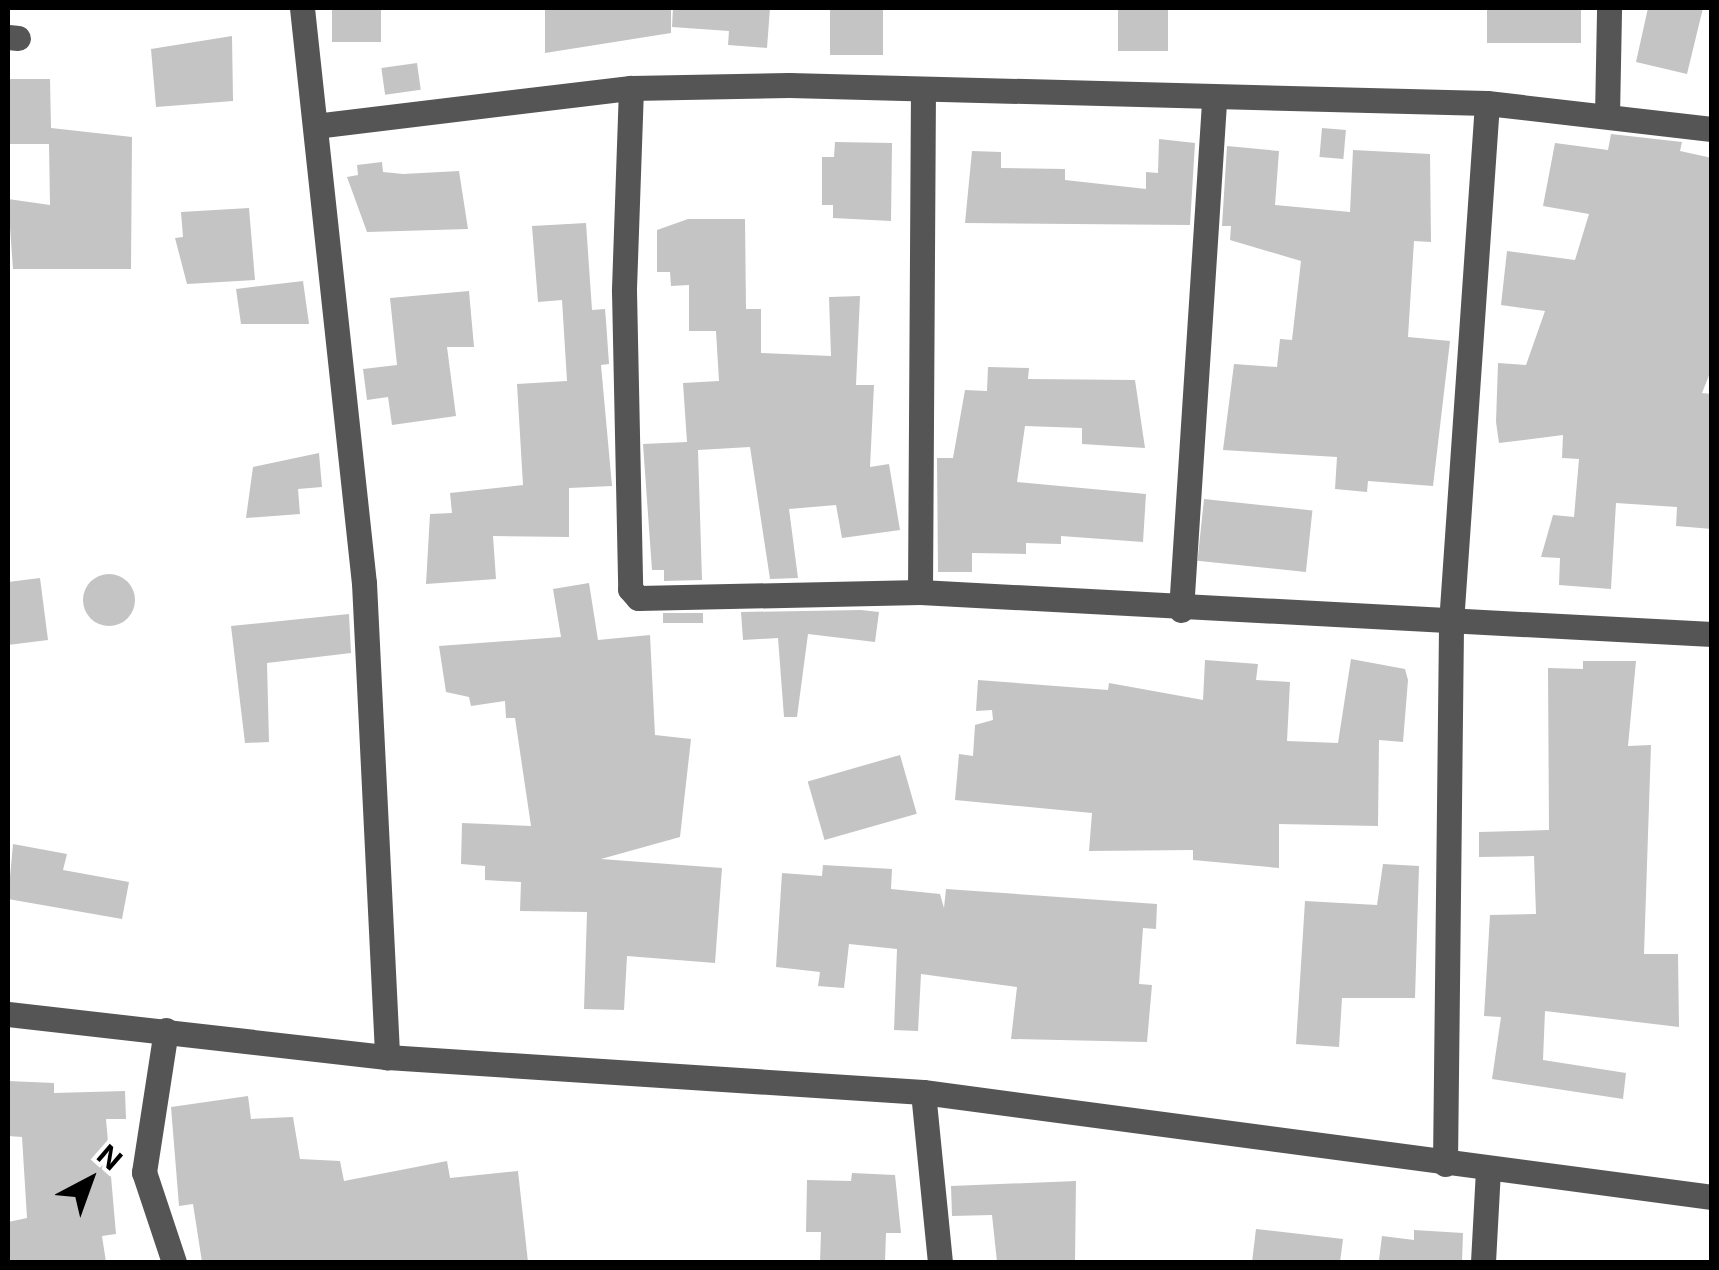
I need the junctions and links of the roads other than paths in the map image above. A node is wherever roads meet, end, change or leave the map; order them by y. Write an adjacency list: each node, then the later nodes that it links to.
1 (302, 8): 8 (street)
2 (1609, 8): 7 (street)
3 (631, 88): 4 (street); 8 (street); 10 (street)
4 (923, 91): 5 (street); 10 (street)
5 (1214, 102): 6 (street); 11 (street)
6 (1486, 103): 7 (street); 12 (street)
7 (1607, 116): 9 (street)
8 (314, 126): 16 (street)
9 (1712, 130)
10 (920, 592): 11 (street)
11 (1181, 610): 12 (street)
12 (1451, 623): 13 (street); 18 (street)
13 (1712, 634)
14 (8, 1014): 15 (street)
15 (166, 1030): 16 (street); 21 (street)
16 (388, 1057): 17 (street)
17 (924, 1092): 18 (street); 22 (street)
18 (1444, 1164): 19 (street)
19 (1488, 1170): 20 (street); 23 (street)
20 (1712, 1197)
21 (174, 1262)
22 (940, 1262)
23 (1482, 1262)

